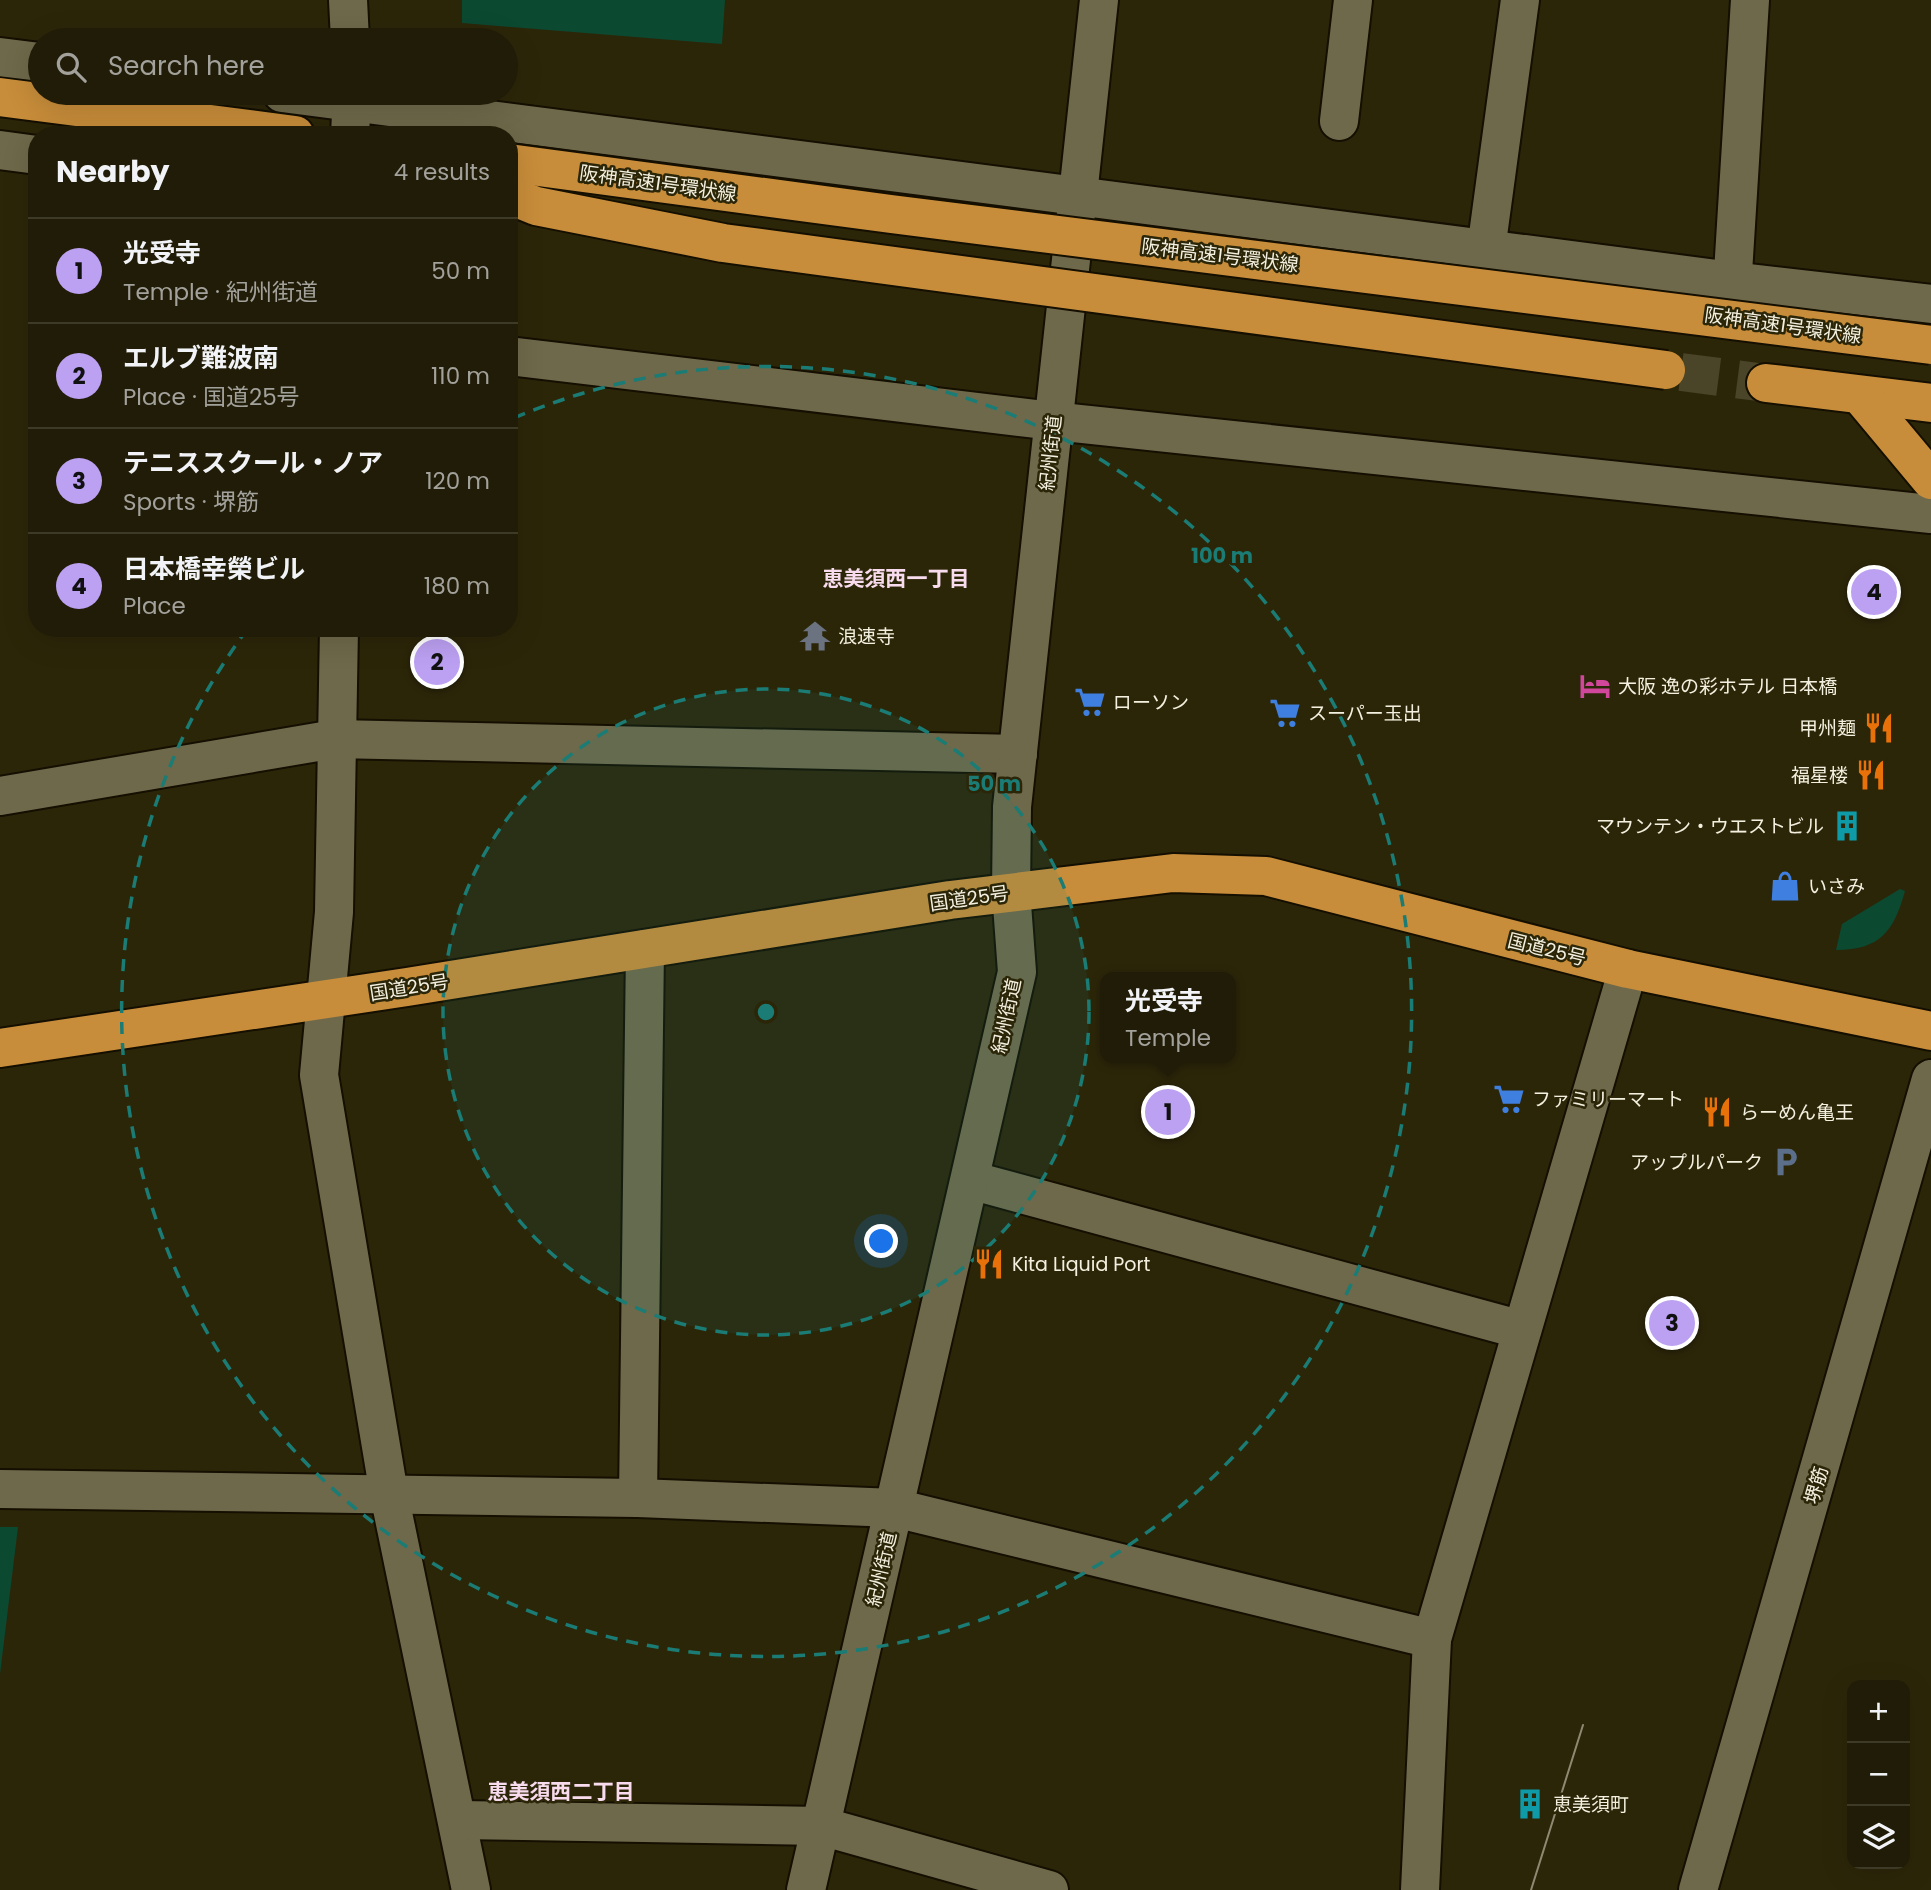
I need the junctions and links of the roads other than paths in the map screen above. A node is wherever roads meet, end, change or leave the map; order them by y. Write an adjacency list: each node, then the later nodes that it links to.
1 (348, 0): 6 (street)
2 (1099, 0): 23 (street, 紀州街道)
3 (1353, 0): 14 (street)
4 (1520, 0): 24 (street)
5 (1750, 0): 25 (street)
6 (349, 28)
7 (0, 57): 8 (street)
8 (28, 60)
9 (0, 97): 10 (highway)
10 (28, 101)
11 (62, 105): 15 (highway)
12 (331, 105): 13 (street)
13 (352, 110): 16 (street)
14 (1339, 121)
15 (225, 126)
16 (467, 126)
17 (518, 133): 23 (street)
18 (0, 150): 19 (street)
19 (28, 154)
20 (518, 164): 27 (highway, 阪神高速1号環状線, bridge)
21 (518, 169): 23 (street)
22 (518, 199): 30 (highway, bridge)
23 (1077, 211): 24 (street); 34 (street, 紀州街道)
24 (1484, 261): 25 (street)
25 (1732, 295): 26 (street); 29 (street)
26 (1928, 307)
27 (1931, 345)
28 (518, 357): 34 (street)
29 (1931, 362)
30 (1674, 371)
31 (1766, 383): 32 (highway)
32 (1861, 396): 33 (highway); 35 (highway)
33 (1925, 397)
34 (1053, 421): 36 (street); 39 (street, 紀州街道)
35 (1931, 480)
36 (1931, 514)
37 (339, 637): 38 (street)
38 (335, 739): 39 (street); 40 (street); 44 (street)
39 (1018, 754): 41 (street, 紀州街道)
40 (0, 796)
41 (1011, 891): 42 (highway, 国道25号); 43 (highway, 国道25号); 48 (street, 紀州街道)
42 (645, 949): 44 (highway, 国道25号); 52 (street)
43 (1628, 970): 45 (highway, 国道25号); 49 (street)
44 (328, 999): 46 (highway, 国道25号); 51 (street)
45 (1931, 1031)
46 (0, 1048)
47 (1931, 1079): 61 (street, 堺筋)
48 (971, 1180): 49 (street); 53 (street, 紀州街道)
49 (1522, 1330): 54 (street)
50 (0, 1489): 51 (street)
51 (388, 1494): 52 (street); 55 (street)
52 (638, 1498): 53 (street)
53 (895, 1508): 54 (street); 56 (street, 紀州街道)
54 (1432, 1639): 60 (street)
55 (458, 1820): 56 (street); 57 (street)
56 (821, 1826): 58 (street, 紀州街道); 59 (street)
57 (471, 1890)
58 (806, 1890)
59 (1049, 1890)
60 (1420, 1890)
61 (1698, 1890)

